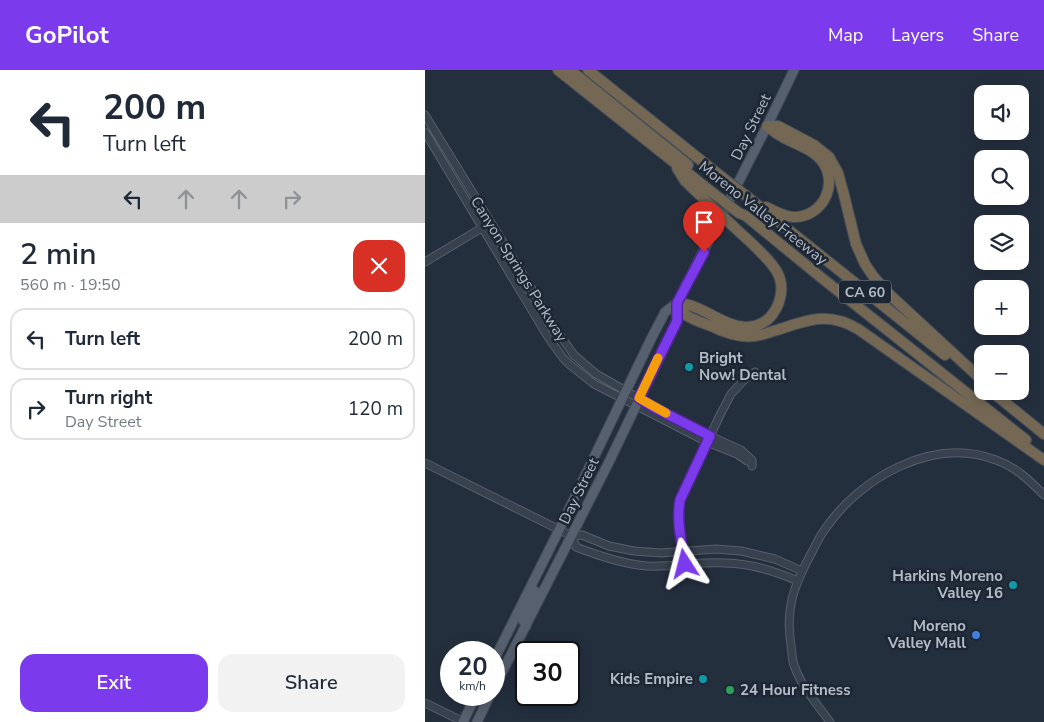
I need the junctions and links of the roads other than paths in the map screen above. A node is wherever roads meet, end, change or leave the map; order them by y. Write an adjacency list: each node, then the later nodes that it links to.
1 (558, 70): 8 (highway, Moreno Valley Freeway / CA 60)
2 (570, 70): 8 (highway)
3 (588, 70): 9 (highway, Moreno Valley Freeway / CA 60, bridge)
4 (793, 70): 6 (main road, Day Street)
5 (425, 115): 10 (street, Canyon Springs Parkway)
6 (767, 126): 9 (highway); 13 (main road, Day Street); 15 (highway)
7 (425, 132): 11 (street, Canyon Springs Parkway)
8 (713, 195): 13 (highway, bridge); 22 (highway, Moreno Valley Freeway / CA 60, bridge)
9 (747, 197): 16 (highway, Moreno Valley Freeway / CA 60)
10 (491, 223): 11 (street); 17 (street, Canyon Springs Parkway)
11 (481, 228): 12 (street); 17 (street, Canyon Springs Parkway)
12 (425, 262)
13 (677, 303): 17 (main road, Day Street); 19 (main road, Day Street); 23 (highway)
14 (755, 372): 21 (street)
15 (974, 374)
16 (974, 376)
17 (624, 395): 19 (street, Canyon Springs Parkway); 26 (main road, Day Street)
18 (1003, 400): 20 (highway)
19 (637, 402): 21 (street, Canyon Springs Parkway); 27 (main road, Day Street)
20 (1044, 434)
21 (709, 439): 21 (street); 28 (street)
22 (1044, 454)
23 (1044, 460)
24 (425, 463): 26 (street)
25 (1044, 496): 31 (street)
26 (559, 530): 27 (street); 30 (main road, Day Street)
27 (571, 536): 28 (street); 29 (street); 33 (main road, Day Street)
28 (683, 551): 29 (street); 31 (street)
29 (685, 564): 32 (street)
30 (539, 571): 33 (main road); 34 (main road, Day Street)
31 (802, 571): 32 (street)
32 (798, 581): 41 (street)
33 (526, 626): 35 (main road, Day Street)
34 (504, 641)
35 (505, 667)
36 (425, 702): 39 (street)
37 (471, 706): 39 (main road)
38 (485, 706): 40 (main road)
39 (463, 722)
40 (477, 722)
41 (830, 722)

